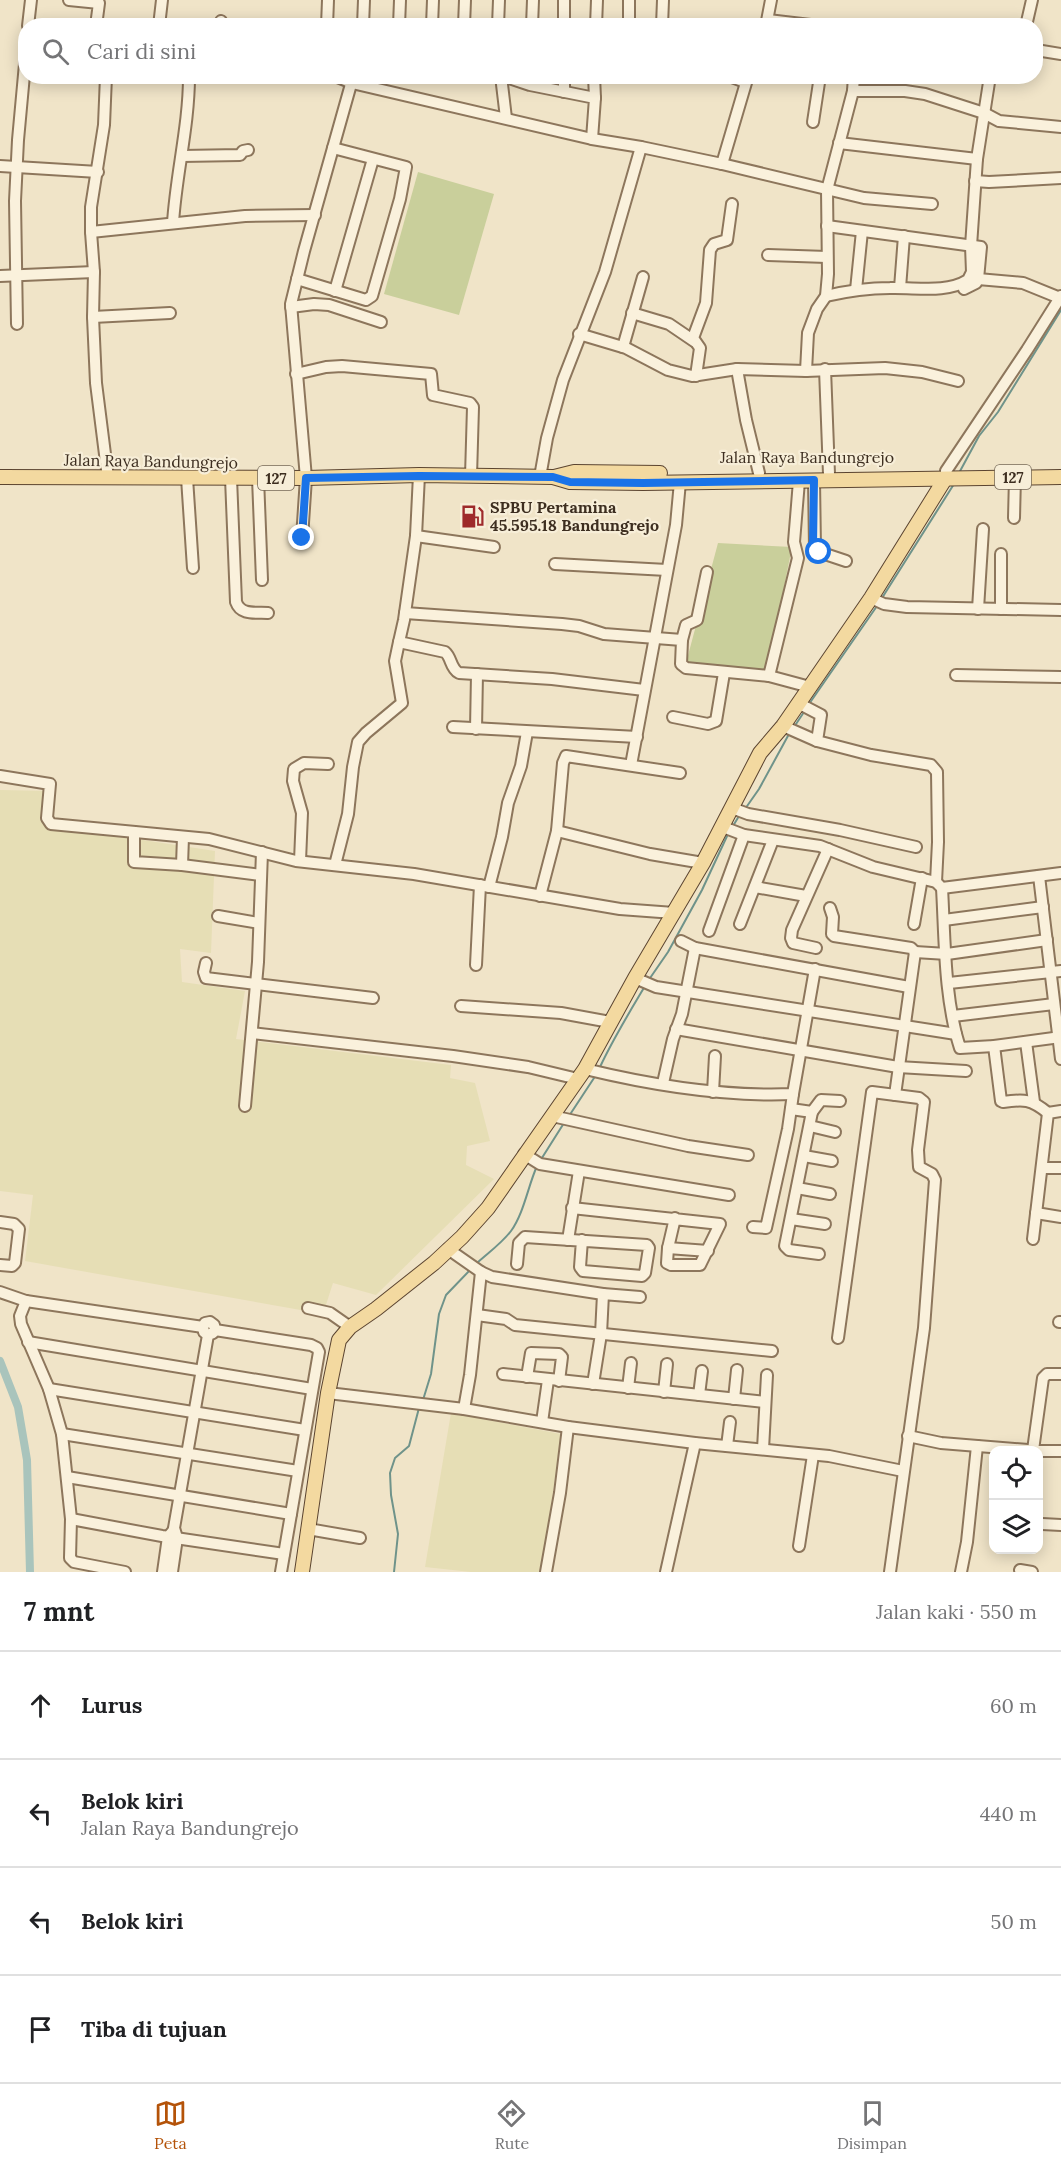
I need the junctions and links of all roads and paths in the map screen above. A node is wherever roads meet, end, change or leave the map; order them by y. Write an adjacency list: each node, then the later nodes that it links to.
1 (32, 0): 17 (street)
2 (72, 0): 18 (street)
3 (162, 0): 19 (street)
4 (328, 0): 20 (street)
5 (364, 0): 21 (street)
6 (400, 0): 22 (street)
7 (433, 0): 23 (street)
8 (465, 0): 24 (street)
9 (499, 0): 25 (street)
10 (533, 0): 26 (street)
11 (564, 0): 27 (street)
12 (597, 0): 28 (street)
13 (629, 0): 29 (street)
14 (663, 0): 30 (street)
15 (771, 0): 31 (street)
16 (1032, 0): 32 (street)
17 (29, 18)
18 (97, 18)
19 (160, 18)
20 (327, 18)
21 (363, 18)
22 (399, 18)
23 (432, 18)
24 (464, 18)
25 (498, 18)
26 (532, 18)
27 (564, 18)
28 (596, 18)
29 (629, 18)
30 (663, 18)
31 (768, 18)
32 (1028, 18)
33 (1043, 51): 34 (street)
34 (1061, 54)
35 (23, 84): 65 (street)
36 (106, 84): 66 (street)
37 (188, 84): 60 (street)
38 (351, 84): 58 (street)
39 (368, 84): 52 (street)
40 (503, 84): 52 (street)
41 (541, 84): 49 (street)
42 (564, 84): 49 (street)
43 (594, 84): 50 (street)
44 (745, 84): 63 (street)
45 (819, 84): 53 (street)
46 (853, 84): 48 (street)
47 (989, 84): 51 (street)
48 (853, 91): 51 (street); 56 (street)
49 (564, 92): 50 (street)
50 (595, 98): 55 (street)
51 (984, 113): 54 (street); 62 (street)
52 (506, 118): 55 (street)
53 (813, 122)
54 (1061, 127)
55 (592, 139): 57 (street)
56 (839, 143): 62 (street); 69 (street)
57 (641, 147): 63 (street); 99 (street)
58 (333, 148): 61 (street); 72 (street)
59 (248, 150): 60 (street)
60 (183, 156): 73 (street)
61 (373, 159): 90 (street); 90 (street)
62 (977, 159): 68 (street)
63 (722, 164): 69 (street)
64 (0, 166): 65 (street)
65 (16, 166): 66 (street); 82 (street)
66 (98, 172): 76 (street)
67 (1061, 178): 68 (street)
68 (975, 181): 78 (street)
69 (827, 190): 71 (street); 74 (street)
70 (732, 204): 100 (street)
71 (932, 204)
72 (315, 215): 73 (street); 85 (street)
73 (173, 223): 76 (street)
74 (827, 226): 75 (street); 80 (street)
75 (862, 231): 77 (street); 89 (street)
76 (91, 232): 81 (street)
77 (904, 236): 78 (street); 88 (street)
78 (971, 246): 86 (street); 87 (street)
79 (768, 255): 80 (street)
80 (827, 258): 91 (street)
81 (94, 272): 82 (street); 96 (street)
82 (15, 275): 83 (street); 98 (street)
83 (0, 276)
84 (643, 277): 95 (street)
85 (297, 279): 90 (street); 93 (street)
86 (978, 279): 87 (street); 92 (street)
87 (962, 283): 88 (street)
88 (900, 288): 89 (street)
89 (856, 290): 91 (street)
90 (335, 291)
91 (826, 296): 104 (street)
92 (1060, 297): 110 (street)
93 (291, 307): 97 (street); 105 (street)
94 (170, 313): 96 (street)
95 (632, 313): 100 (street); 101 (street)
96 (93, 317): 118 (street)
97 (381, 322)
98 (17, 324)
99 (579, 334): 101 (street); 115 (street)
100 (694, 340): 106 (street)
101 (623, 348): 106 (street)
102 (737, 369): 104 (street); 106 (street); 109 (street)
103 (825, 369): 104 (street); 107 (street); 113 (street)
104 (806, 371)
105 (297, 374): 112 (street); 122 (street)
106 (696, 376)
107 (958, 381)
108 (1061, 470): 110 (main road, Jalan Raya Bandungrejo / 127)
109 (759, 473): 113 (main road, Jalan Raya Bandungrejo / 127); 115 (main road, Jalan Raya Bandungrejo / 127)
110 (954, 475): 113 (main road, Jalan Raya Bandungrejo / 127); 116 (main road, Jalan Raya Bandungrejo / 127); 138 (main road)
111 (419, 476): 112 (main road, Jalan Raya Bandungrejo / 127); 122 (main road, Jalan Raya Bandungrejo / 127); 128 (street)
112 (471, 476): 115 (main road, Jalan Raya Bandungrejo / 127)
113 (834, 476): 123 (main road, Jalan Raya Bandungrejo / 127)
114 (0, 477): 118 (main road, Jalan Raya Bandungrejo / 127)
115 (546, 477): 125 (main road, Jalan Raya Bandungrejo / 127)
116 (1015, 477): 117 (main road, Jalan Raya Bandungrejo / 127); 126 (street)
117 (1061, 477)
118 (108, 478): 119 (main road, Jalan Raya Bandungrejo / 127)
119 (187, 478): 120 (main road, Jalan Raya Bandungrejo / 127); 134 (street)
120 (231, 478): 121 (main road, Jalan Raya Bandungrejo / 127); 142 (street)
121 (258, 478): 122 (main road, Jalan Raya Bandungrejo / 127); 137 (street)
122 (306, 478): 129 (street)
123 (814, 480): 124 (main road, Jalan Raya Bandungrejo / 127); 132 (street)
124 (799, 481): 125 (main road, Jalan Raya Bandungrejo / 127); 150 (street)
125 (681, 482): 135 (street)
126 (1014, 518)
127 (983, 529): 139 (street)
128 (416, 536): 130 (street); 143 (street)
129 (302, 538)
130 (494, 547)
131 (1001, 554): 140 (street)
132 (846, 561)
133 (555, 564): 135 (street)
134 (193, 568)
135 (667, 570): 144 (street)
136 (707, 572): 145 (street)
137 (262, 580)
138 (876, 601): 139 (street); 152 (main road)
139 (978, 609): 140 (street)
140 (1001, 609): 141 (street)
141 (1061, 610)
142 (268, 613)
143 (405, 613): 144 (street); 146 (street)
144 (654, 639): 145 (street); 153 (street)
145 (682, 640): 147 (street)
146 (399, 642): 148 (street); 178 (street)
147 (724, 673): 150 (street); 155 (street)
148 (477, 674): 153 (street); 157 (street)
149 (956, 675): 151 (street)
150 (769, 676): 152 (street)
151 (1061, 677)
152 (810, 687): 154 (main road)
153 (644, 690): 160 (street)
154 (802, 705): 158 (main road); 161 (street)
155 (673, 717)
156 (453, 727): 157 (street)
157 (476, 729): 159 (street)
158 (789, 730): 161 (street); 166 (main road)
159 (528, 732): 160 (street); 184 (street)
160 (637, 737): 163 (street)
161 (818, 741): 183 (street)
162 (328, 764): 175 (street)
163 (631, 765): 164 (street); 167 (street)
164 (680, 773)
165 (0, 776): 169 (street)
166 (739, 811): 168 (main road); 172 (street)
167 (557, 831): 176 (street); 186 (street)
168 (732, 831): 171 (street); 176 (main road); 196 (street)
169 (134, 832): 170 (street); 177 (street)
170 (183, 837): 174 (street); 177 (street)
171 (773, 840): 173 (street); 185 (street)
172 (916, 848)
173 (828, 849): 182 (street); 187 (street)
174 (262, 852): 175 (street); 180 (street)
175 (300, 861): 178 (street)
176 (703, 863): 190 (main road)
177 (182, 865): 180 (street)
178 (335, 865): 184 (street)
179 (1061, 873): 181 (street)
180 (261, 875): 193 (street)
181 (1039, 876): 183 (street); 188 (street)
182 (922, 878): 183 (street); 195 (street)
183 (939, 885): 192 (street)
184 (484, 886): 186 (street); 204 (street)
185 (755, 887): 187 (street); 194 (street)
186 (540, 896): 190 (street)
187 (806, 896): 200 (street)
188 (1043, 907): 192 (street); 197 (street)
189 (830, 908): 201 (street)
190 (674, 913): 207 (main road)
191 (218, 916): 193 (street)
192 (944, 920): 202 (street)
193 (259, 923): 208 (street)
194 (740, 924)
195 (914, 924)
196 (709, 931)
197 (1047, 940): 202 (street); 206 (street)
198 (681, 941): 199 (street)
199 (695, 948): 205 (street); 211 (street)
200 (816, 948)
201 (915, 952): 202 (street); 210 (street)
202 (946, 954): 209 (street)
203 (206, 963): 208 (street)
204 (476, 965)
205 (815, 969): 210 (street); 215 (street)
206 (1056, 972): 209 (street); 213 (street)
207 (638, 979): 211 (street); 217 (main road)
208 (256, 983): 212 (street); 220 (street)
209 (949, 983): 216 (street)
210 (909, 987): 218 (street)
211 (686, 991): 215 (street); 219 (street)
212 (373, 998)
213 (1054, 1004): 216 (street); 222 (street)
214 (461, 1006): 217 (street)
215 (808, 1010): 218 (street); 225 (street)
216 (953, 1016): 221 (street)
217 (610, 1022): 230 (main road)
218 (905, 1027): 221 (street); 228 (street)
219 (676, 1029): 225 (street); 231 (street)
220 (252, 1033): 230 (street); 237 (street)
221 (956, 1034): 224 (street)
222 (1060, 1037): 223 (street); 227 (street)
223 (1026, 1042): 224 (street); 236 (street)
224 (994, 1046): 236 (street)
225 (801, 1050): 228 (street); 233 (street)
226 (715, 1056): 232 (street)
227 (1061, 1059)
228 (898, 1067): 229 (street); 234 (street)
229 (966, 1071)
230 (588, 1073): 231 (street); 242 (main road)
231 (663, 1083): 232 (street)
232 (713, 1092): 233 (street)
233 (793, 1094): 238 (street)
234 (895, 1095): 282 (street); 312 (street)
235 (840, 1101): 240 (street)
236 (1034, 1102): 241 (street)
237 (245, 1106)
238 (790, 1109): 240 (street); 262 (street)
239 (1061, 1111): 241 (street)
240 (812, 1112): 243 (street)
241 (1048, 1113): 249 (street)
242 (561, 1118): 245 (street); 247 (main road)
243 (810, 1126): 244 (street); 246 (street)
244 (836, 1132)
245 (748, 1155)
246 (804, 1156): 248 (street); 252 (street)
247 (532, 1159): 251 (street); 267 (main road)
248 (832, 1161)
249 (1042, 1168): 250 (street); 256 (street)
250 (1061, 1168)
251 (579, 1171): 254 (street); 255 (street)
252 (797, 1188): 253 (street); 259 (street)
253 (830, 1194)
254 (729, 1195)
255 (572, 1208): 258 (street); 264 (street)
256 (1036, 1213): 257 (street); 263 (street)
257 (1061, 1217)
258 (675, 1218): 266 (street); 268 (street)
259 (791, 1219): 261 (street); 269 (street)
260 (0, 1222): 270 (street)
261 (825, 1224)
262 (753, 1227)
263 (1033, 1239)
264 (568, 1240): 265 (street); 271 (street)
265 (582, 1240): 265 (street)
266 (668, 1248): 268 (street); 268 (street)
267 (448, 1249): 272 (street); 279 (main road)
268 (708, 1251)
269 (819, 1254)
270 (0, 1264)
271 (516, 1264)
272 (475, 1267): 274 (street); 278 (street)
273 (0, 1292): 276 (street)
274 (603, 1294): 275 (street); 281 (street)
275 (640, 1297)
276 (26, 1300): 280 (street); 283 (street)
277 (308, 1308): 279 (street)
278 (477, 1315): 281 (street); 305 (street)
279 (350, 1327): 301 (main road)
280 (208, 1331): 288 (street); 299 (street)
281 (601, 1334): 284 (street); 296 (street)
282 (838, 1338)
283 (28, 1342): 288 (street); 298 (street)
284 (772, 1351)
285 (631, 1363): 297 (street)
286 (668, 1364): 300 (street)
287 (737, 1370): 303 (street)
288 (202, 1371): 299 (street); 306 (street)
289 (702, 1371): 302 (street)
290 (503, 1374): 293 (street)
291 (1061, 1374): 316 (street)
292 (767, 1375): 304 (street)
293 (527, 1377): 294 (street); 295 (street)
294 (548, 1380): 295 (street); 307 (street)
295 (559, 1381): 296 (street)
296 (594, 1384): 297 (street)
297 (628, 1388): 300 (street)
298 (49, 1389): 306 (street); 311 (street)
299 (312, 1389): 310 (street)
300 (664, 1392): 302 (street)
301 (328, 1393): 305 (street); 331 (main road)
302 (699, 1395): 303 (street)
303 (734, 1399): 304 (street)
304 (765, 1402): 318 (street)
305 (464, 1409): 307 (street)
306 (194, 1412): 310 (street); 321 (street)
307 (542, 1422): 309 (street)
308 (730, 1422): 314 (street)
309 (568, 1427): 313 (street); 341 (street)
310 (305, 1430): 323 (street)
311 (62, 1434): 321 (street); 325 (street)
312 (909, 1436): 315 (street); 324 (street)
313 (695, 1443): 314 (street); 342 (street)
314 (727, 1446): 318 (street)
315 (977, 1446): 317 (street); 344 (street)
316 (1034, 1446)
317 (989, 1447)
318 (763, 1449): 322 (street)
319 (1043, 1451): 320 (street)
320 (1061, 1451)
321 (186, 1454): 323 (street); 326 (street)
322 (813, 1455): 324 (street); 334 (street)
323 (298, 1471): 327 (street)
324 (903, 1471): 343 (street)
325 (68, 1477): 326 (street); 328 (street)
326 (179, 1496): 327 (street); 332 (street)
327 (291, 1514): 335 (street)
328 (71, 1519): 332 (street); 336 (street)
329 (1043, 1524): 330 (street)
330 (1061, 1525)
331 (308, 1529): 333 (street); 340 (main road)
332 (173, 1534): 335 (street); 337 (street); 338 (street)
333 (360, 1538)
334 (799, 1546)
335 (284, 1554): 339 (street)
336 (124, 1572)
337 (163, 1572)
338 (172, 1572)
339 (281, 1572)
340 (302, 1572)
341 (546, 1572)
342 (666, 1572)
343 (890, 1572)
344 (961, 1572)

